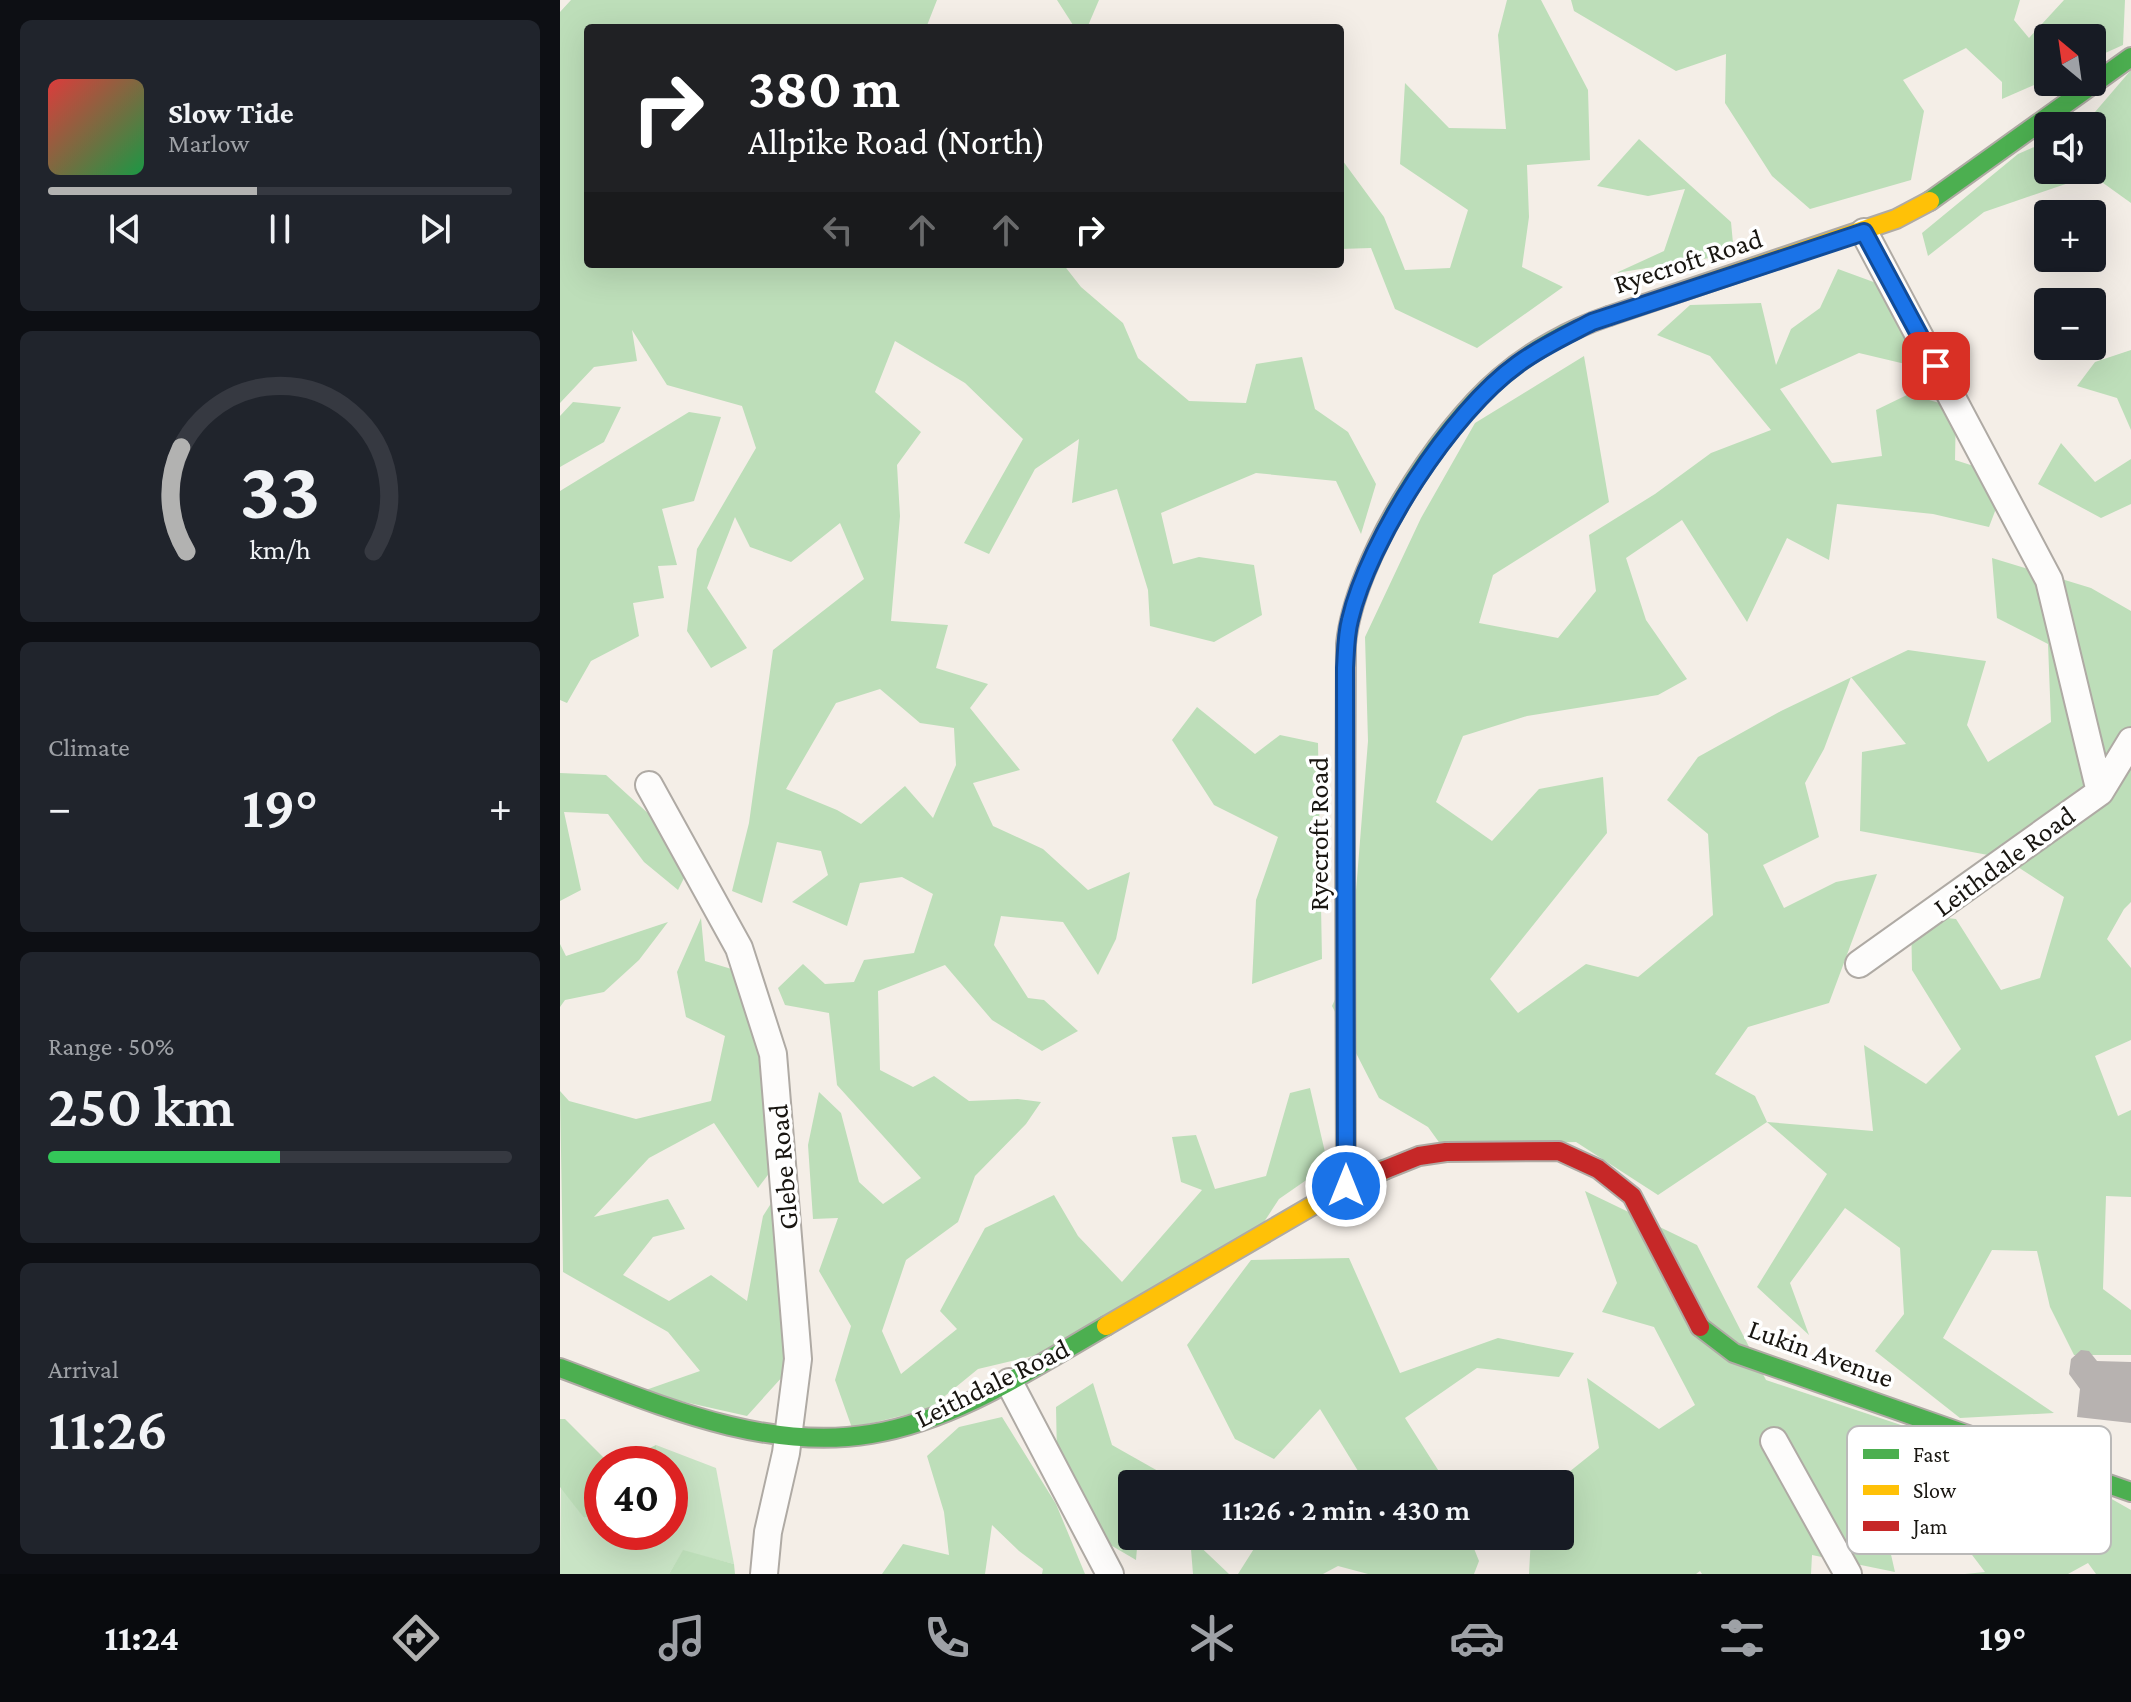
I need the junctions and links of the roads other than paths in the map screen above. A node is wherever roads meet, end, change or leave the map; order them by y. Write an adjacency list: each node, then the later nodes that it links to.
1 (2131, 57): 2 (street, Ryecroft Road)
2 (1864, 232): 5 (street); 7 (street, Ryecroft Road)
3 (2131, 741): 5 (street, Leithdale Road)
4 (649, 785): 11 (street, Glebe Road)
5 (2100, 792): 6 (street, Leithdale Road)
6 (1859, 964)
7 (1346, 1186): 9 (street, Leithdale Road); 10 (street, Lukin Avenue)
8 (560, 1368): 11 (street, Leithdale Road)
9 (1009, 1382): 11 (street, Leithdale Road); 16 (street)
10 (1942, 1426)
11 (788, 1435): 15 (street, Glebe Road)
12 (1774, 1441): 17 (street)
13 (2111, 1485): 14 (street, Lukin Avenue)
14 (2131, 1492)
15 (764, 1574)
16 (1110, 1574)
17 (1848, 1574)

